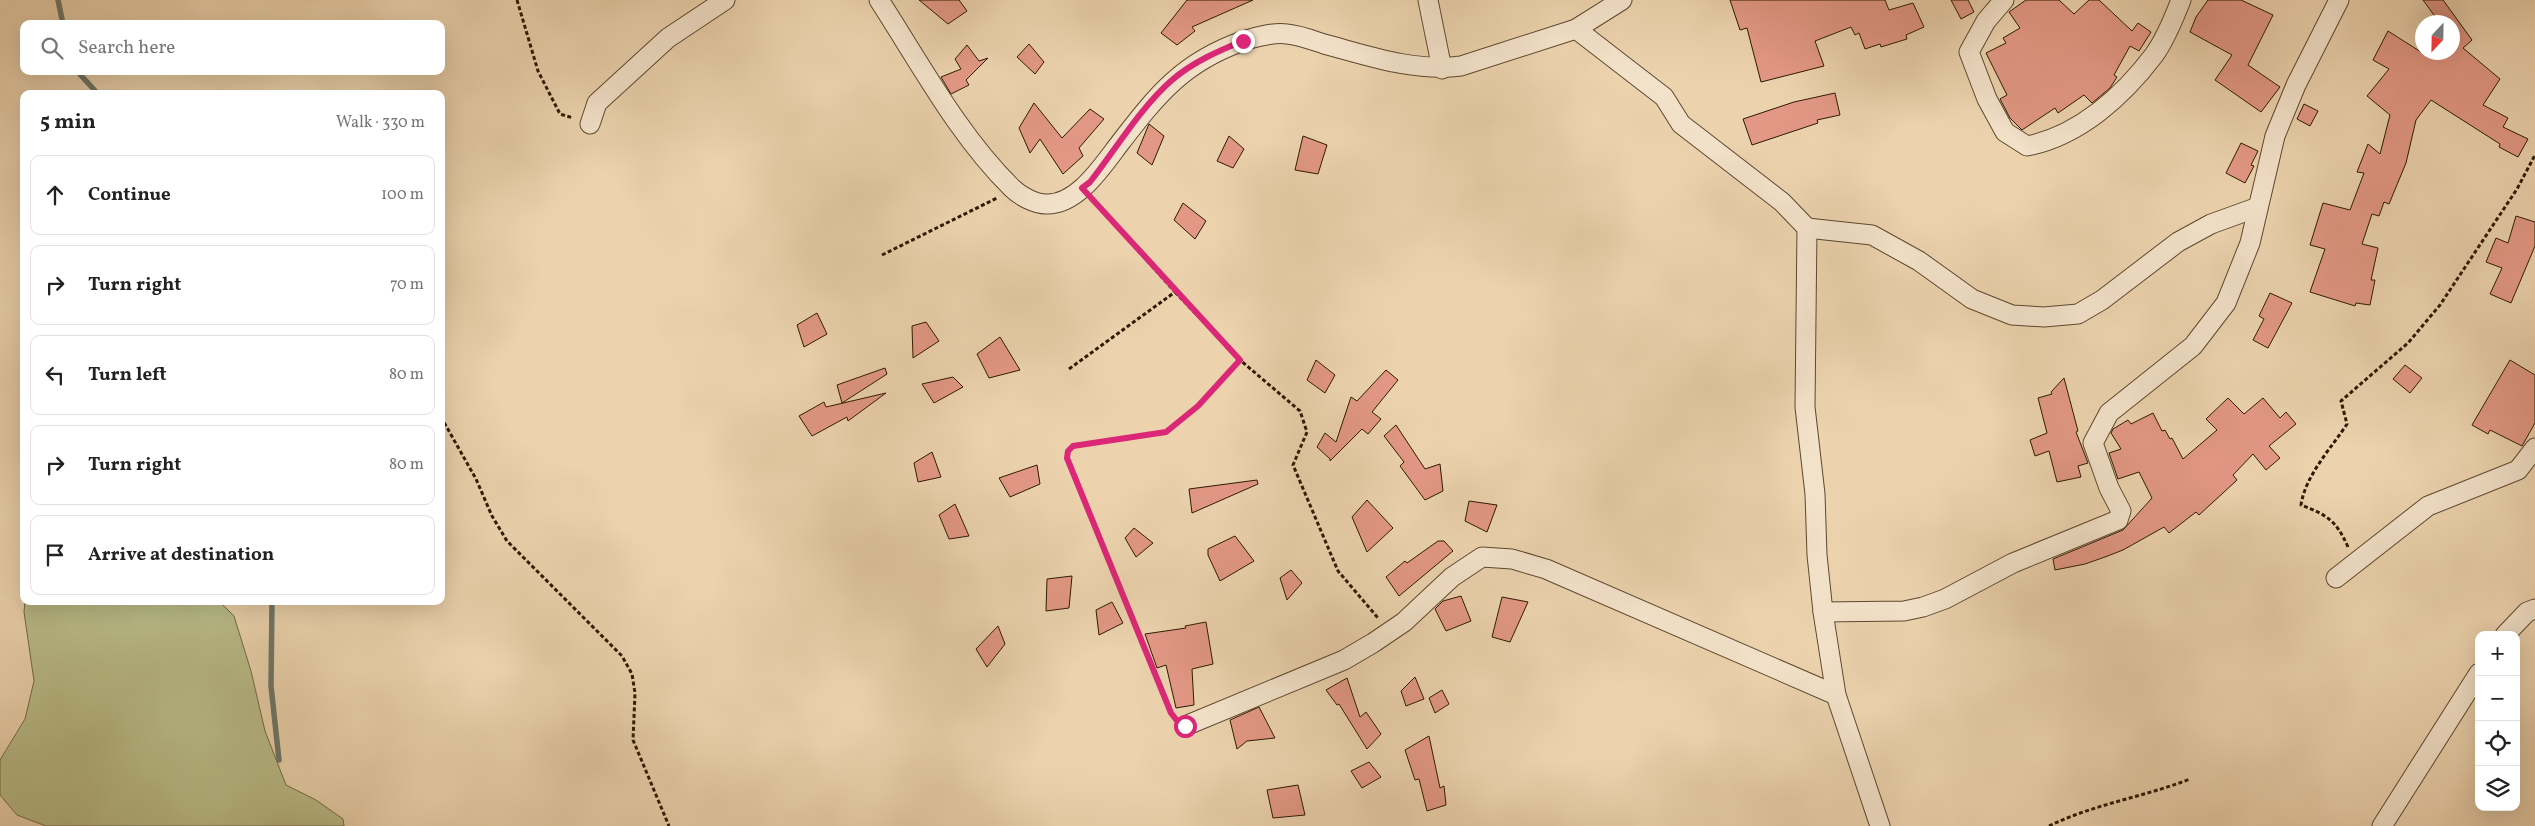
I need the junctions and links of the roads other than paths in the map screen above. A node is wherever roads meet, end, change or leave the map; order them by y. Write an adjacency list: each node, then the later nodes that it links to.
1 (725, 0): 10 (street)
2 (879, 0): 9 (street)
3 (1428, 0): 9 (street)
4 (1622, 0): 8 (street)
5 (2004, 0): 6 (street)
6 (2181, 0)
7 (2340, 0): 11 (street)
8 (1576, 29): 9 (street); 12 (street)
9 (1442, 69)
10 (590, 124)
11 (2258, 208): 12 (street); 16 (street)
12 (1807, 228): 16 (street)
13 (2535, 448): 14 (street)
14 (2336, 578)
15 (2535, 609): 17 (street)
16 (1823, 612): 19 (street)
17 (2509, 631)
18 (2477, 676): 22 (street)
19 (1836, 695): 20 (street); 21 (street)
20 (1185, 726)
21 (1880, 826)
22 (2382, 826)

